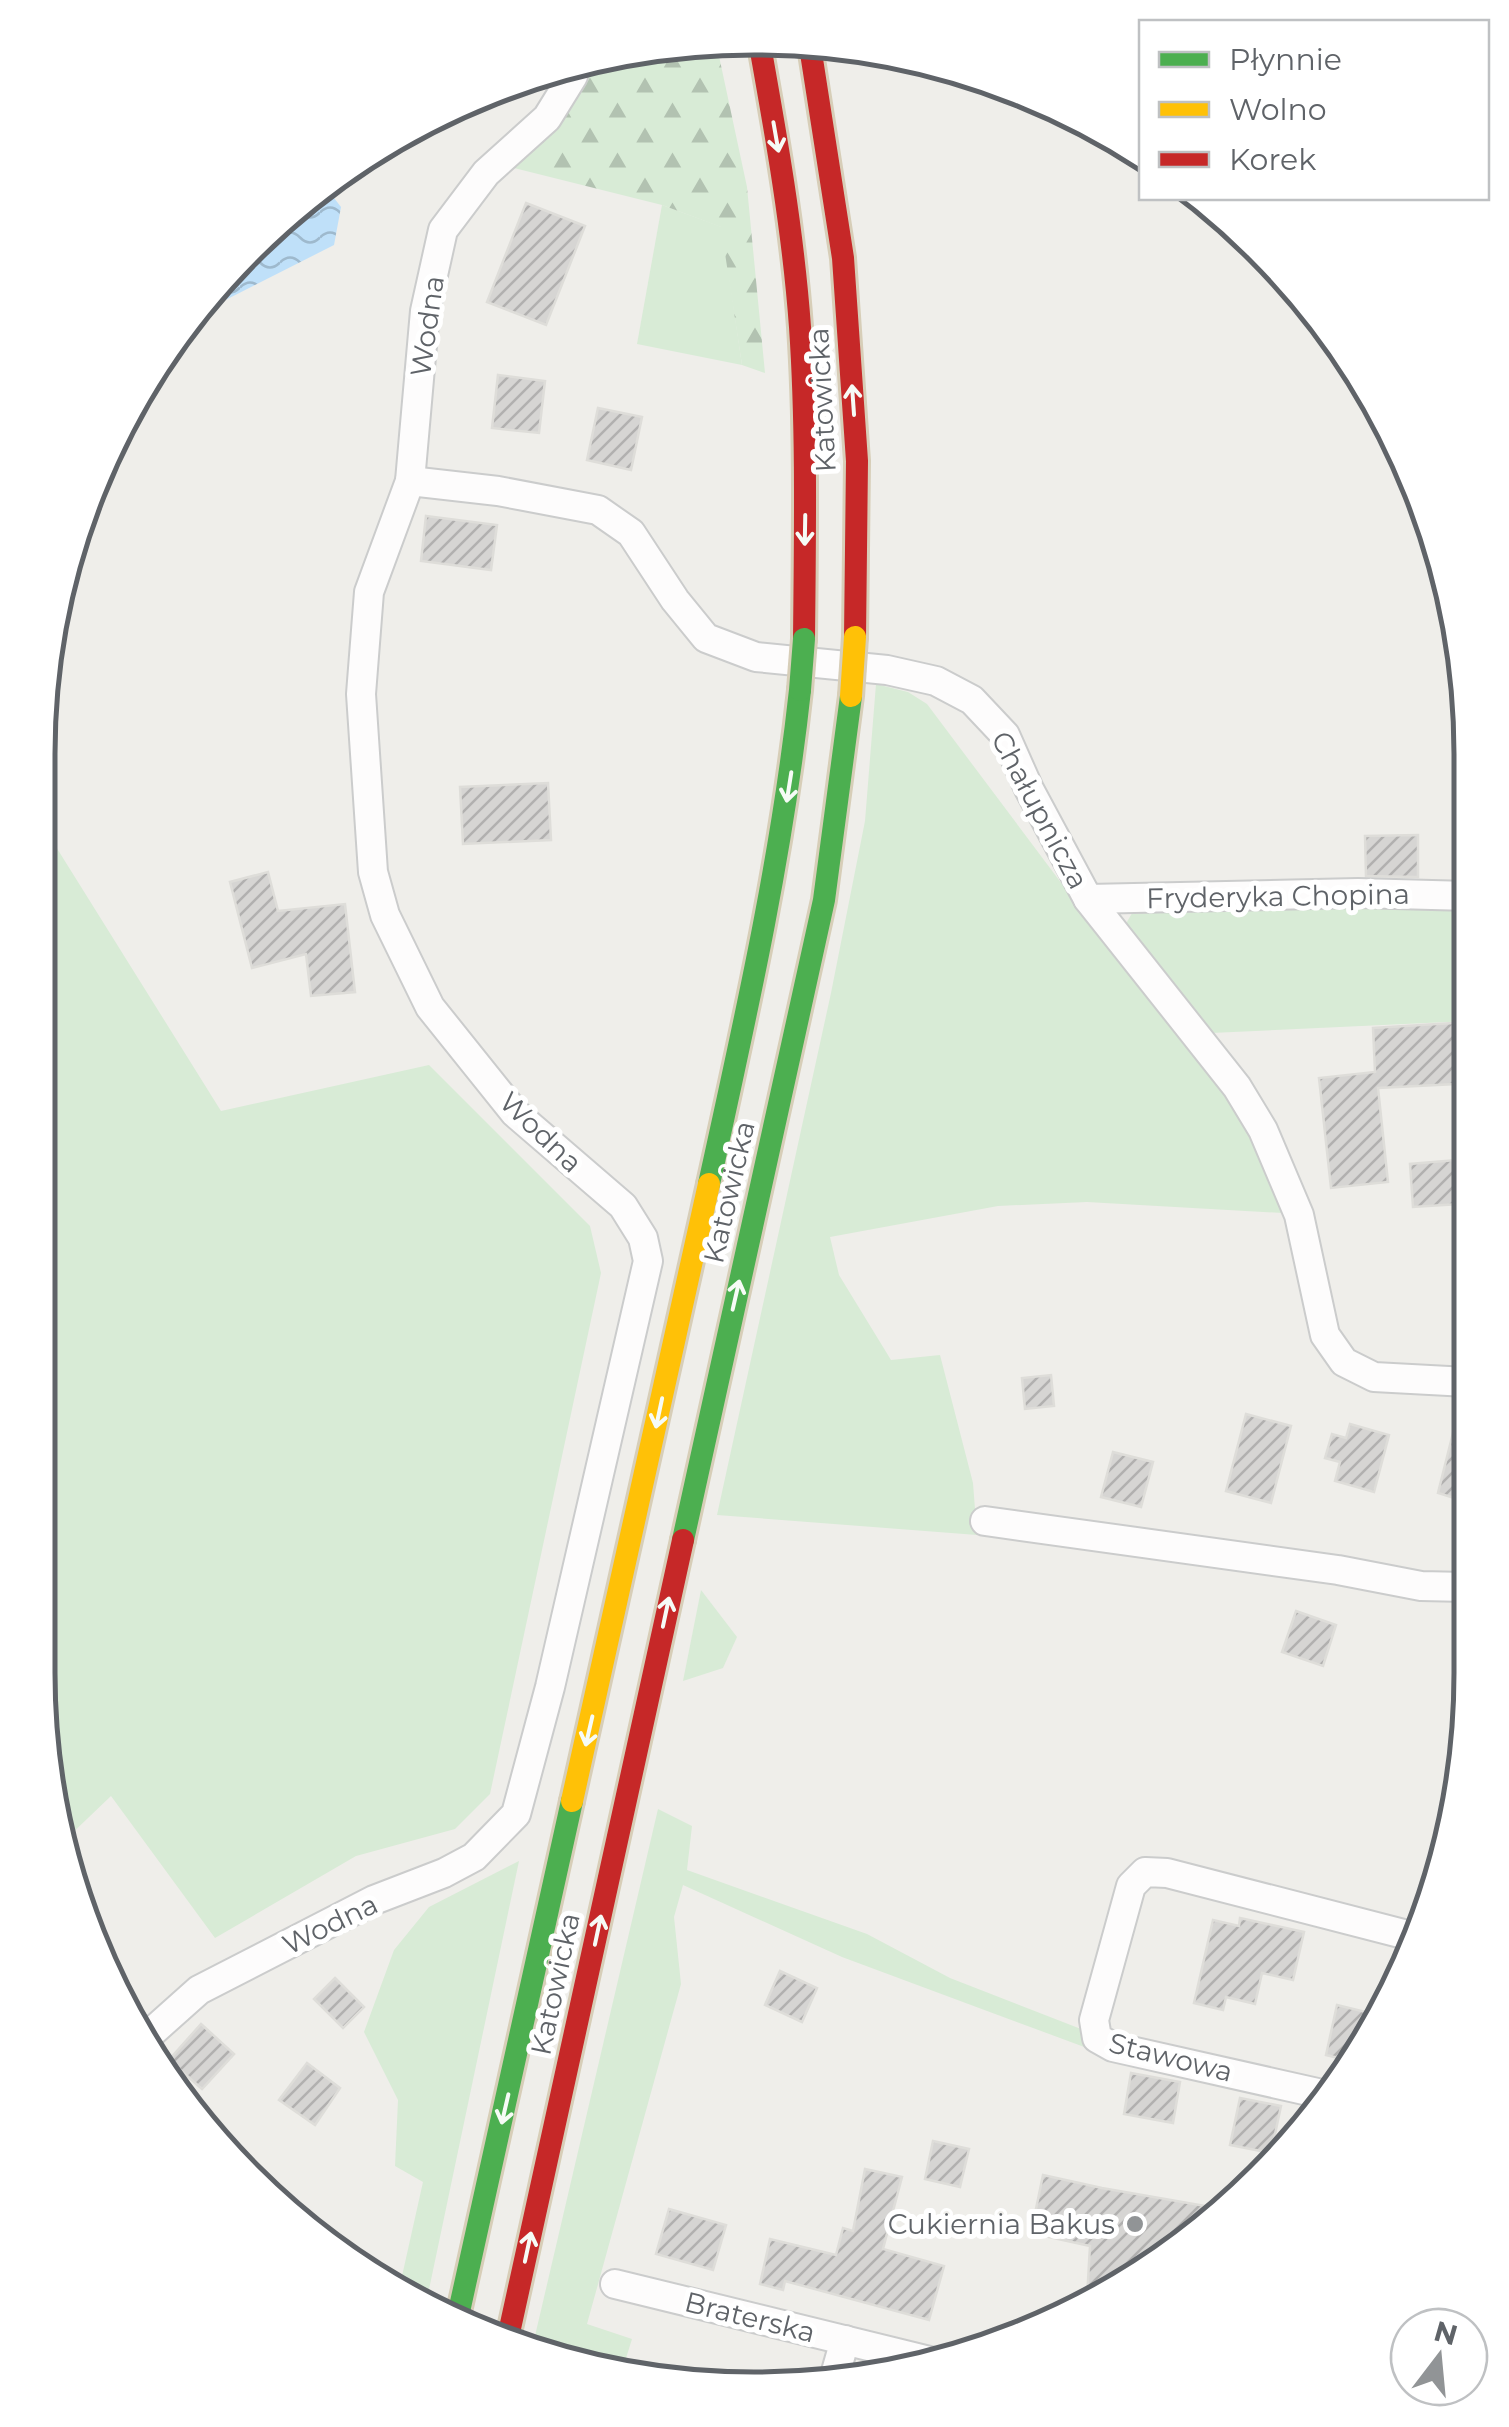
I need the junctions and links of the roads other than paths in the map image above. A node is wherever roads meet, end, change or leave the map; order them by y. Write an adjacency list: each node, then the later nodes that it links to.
1 (763, 55): 14 (main road, Katowicka, one-way to 14, bridge)
2 (812, 57): 15 (main road, Katowicka, one-way to 2, bridge)
3 (569, 80): 4 (street, Wodna)
4 (410, 481): 6 (street, Chałupnicza); 11 (street, Wodna)
5 (1454, 895): 6 (street, Fryderyka Chopina)
6 (1088, 899): 7 (street, Chałupnicza)
7 (1454, 1381)
8 (985, 1520): 9 (street)
9 (1454, 1587)
10 (1403, 1934): 12 (street, Stawowa)
11 (154, 2030)
12 (1313, 2092)
13 (615, 2284): 16 (street, Braterska)
14 (460, 2307)
15 (510, 2328)
16 (845, 2340): 17 (street, Braterska); 18 (street)
17 (906, 2355)
18 (837, 2367)

